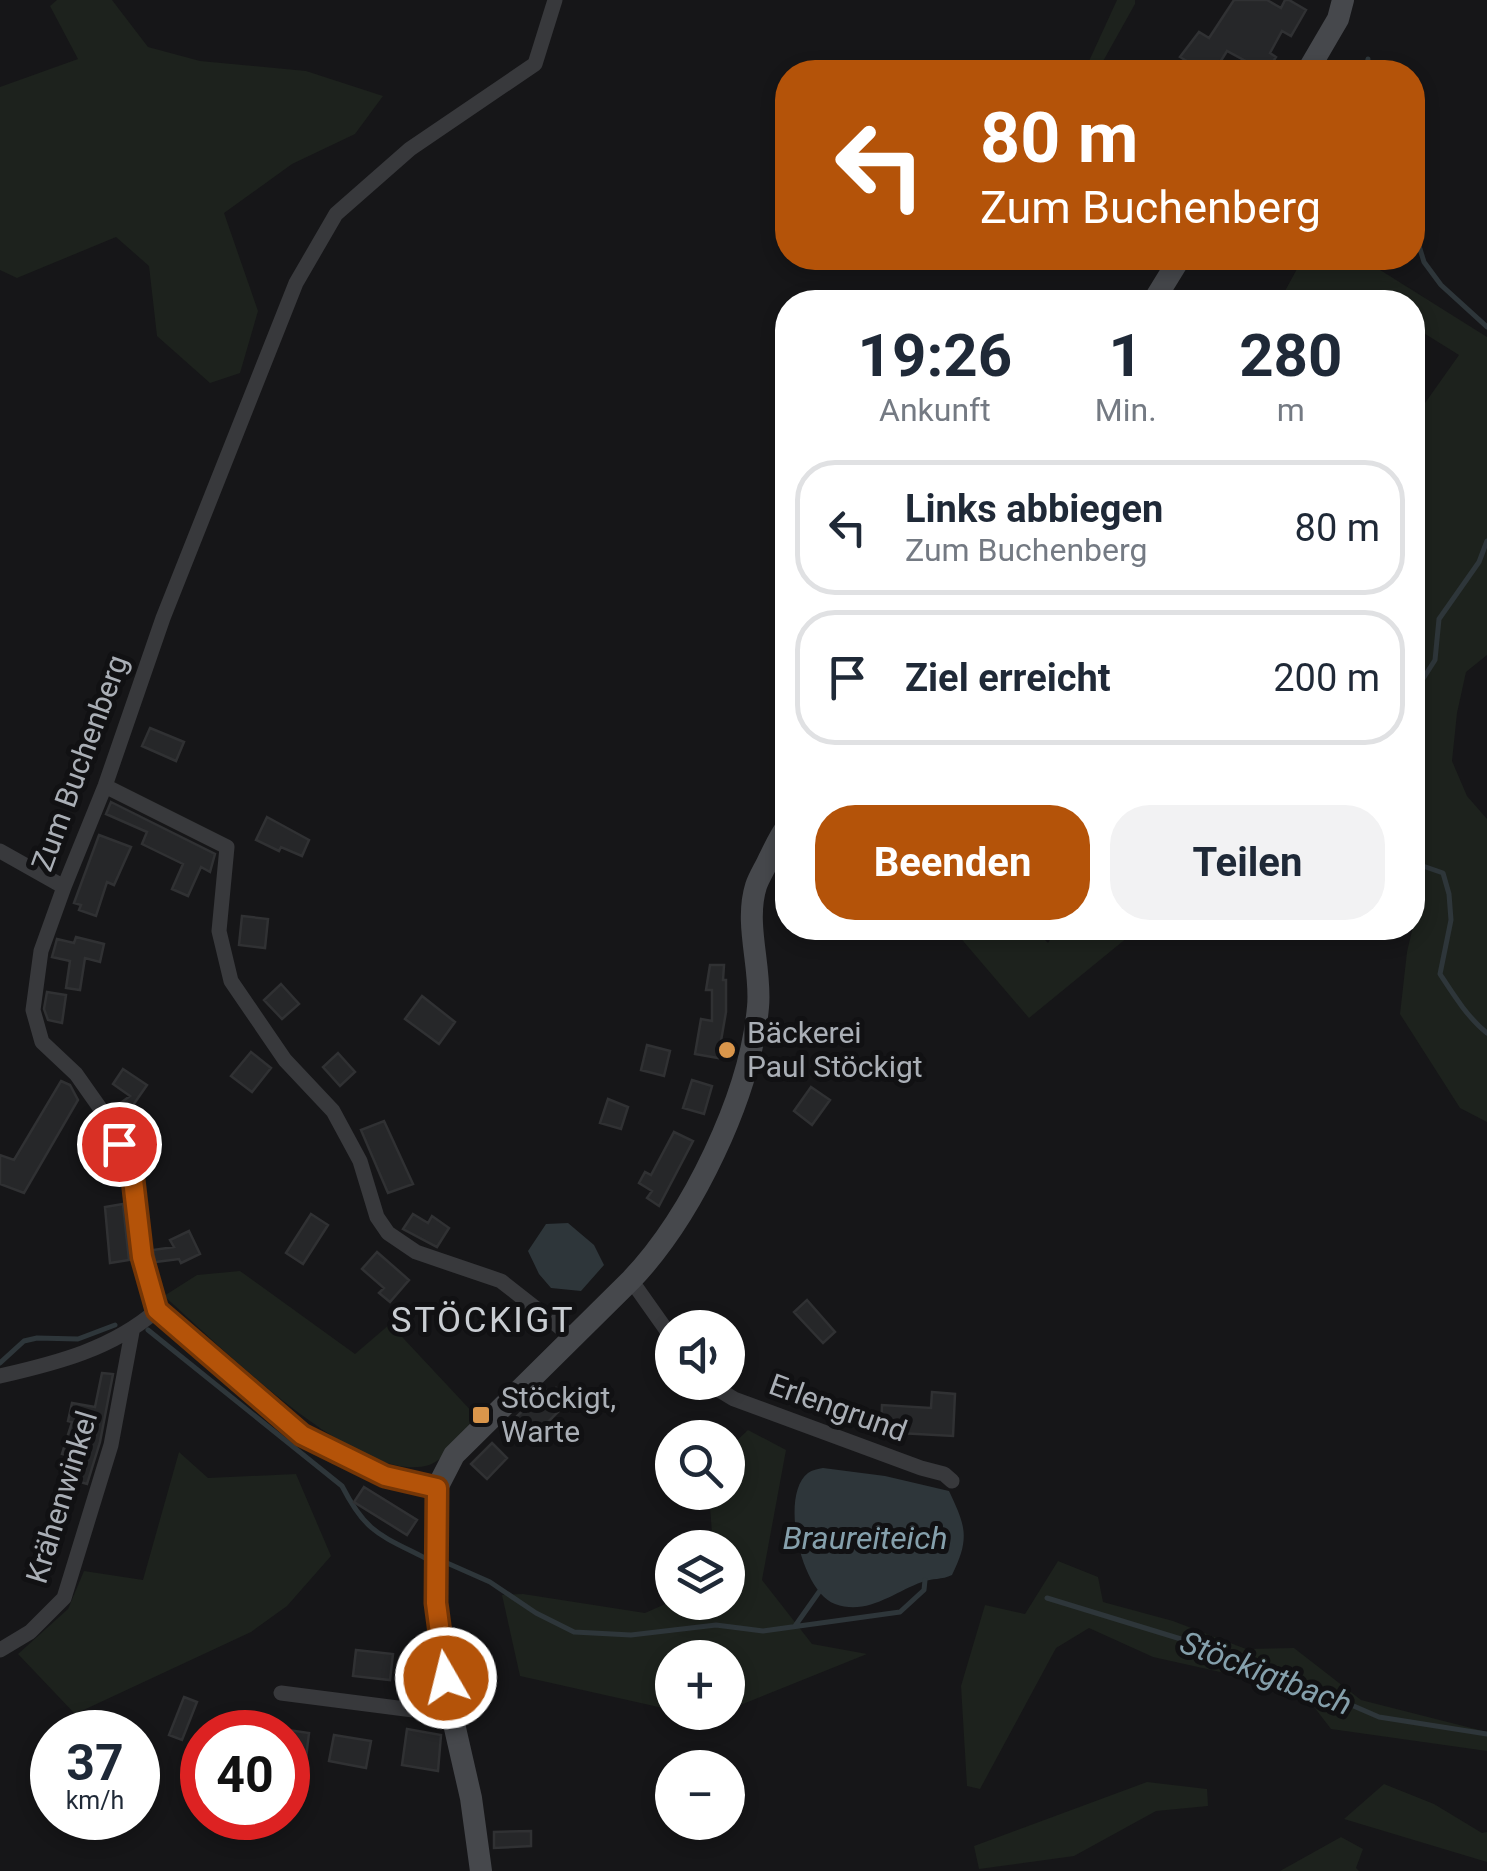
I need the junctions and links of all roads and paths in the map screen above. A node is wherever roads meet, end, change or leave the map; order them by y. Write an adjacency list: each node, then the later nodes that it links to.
1 (555, 0): 4 (street, Zum Buchenberg)
2 (1343, 0): 3 (street)
3 (1314, 60)
4 (105, 786): 7 (street, Zum Buchenberg); 12 (street)
5 (775, 850): 8 (street)
6 (0, 851): 7 (street)
7 (64, 887): 9 (street, Zum Buchenberg)
8 (632, 1280): 10 (street); 12 (street)
9 (157, 1310): 11 (street); 16 (street)
10 (655, 1313)
11 (132, 1332): 13 (street); 17 (street, Krähenwinkel)
12 (571, 1336): 16 (street)
13 (0, 1376)
14 (737, 1400): 15 (street, Erlengrund)
15 (952, 1481)
16 (437, 1488): 19 (street)
17 (0, 1650)
18 (281, 1694): 19 (street)
19 (452, 1715): 20 (street)
20 (481, 1871)

